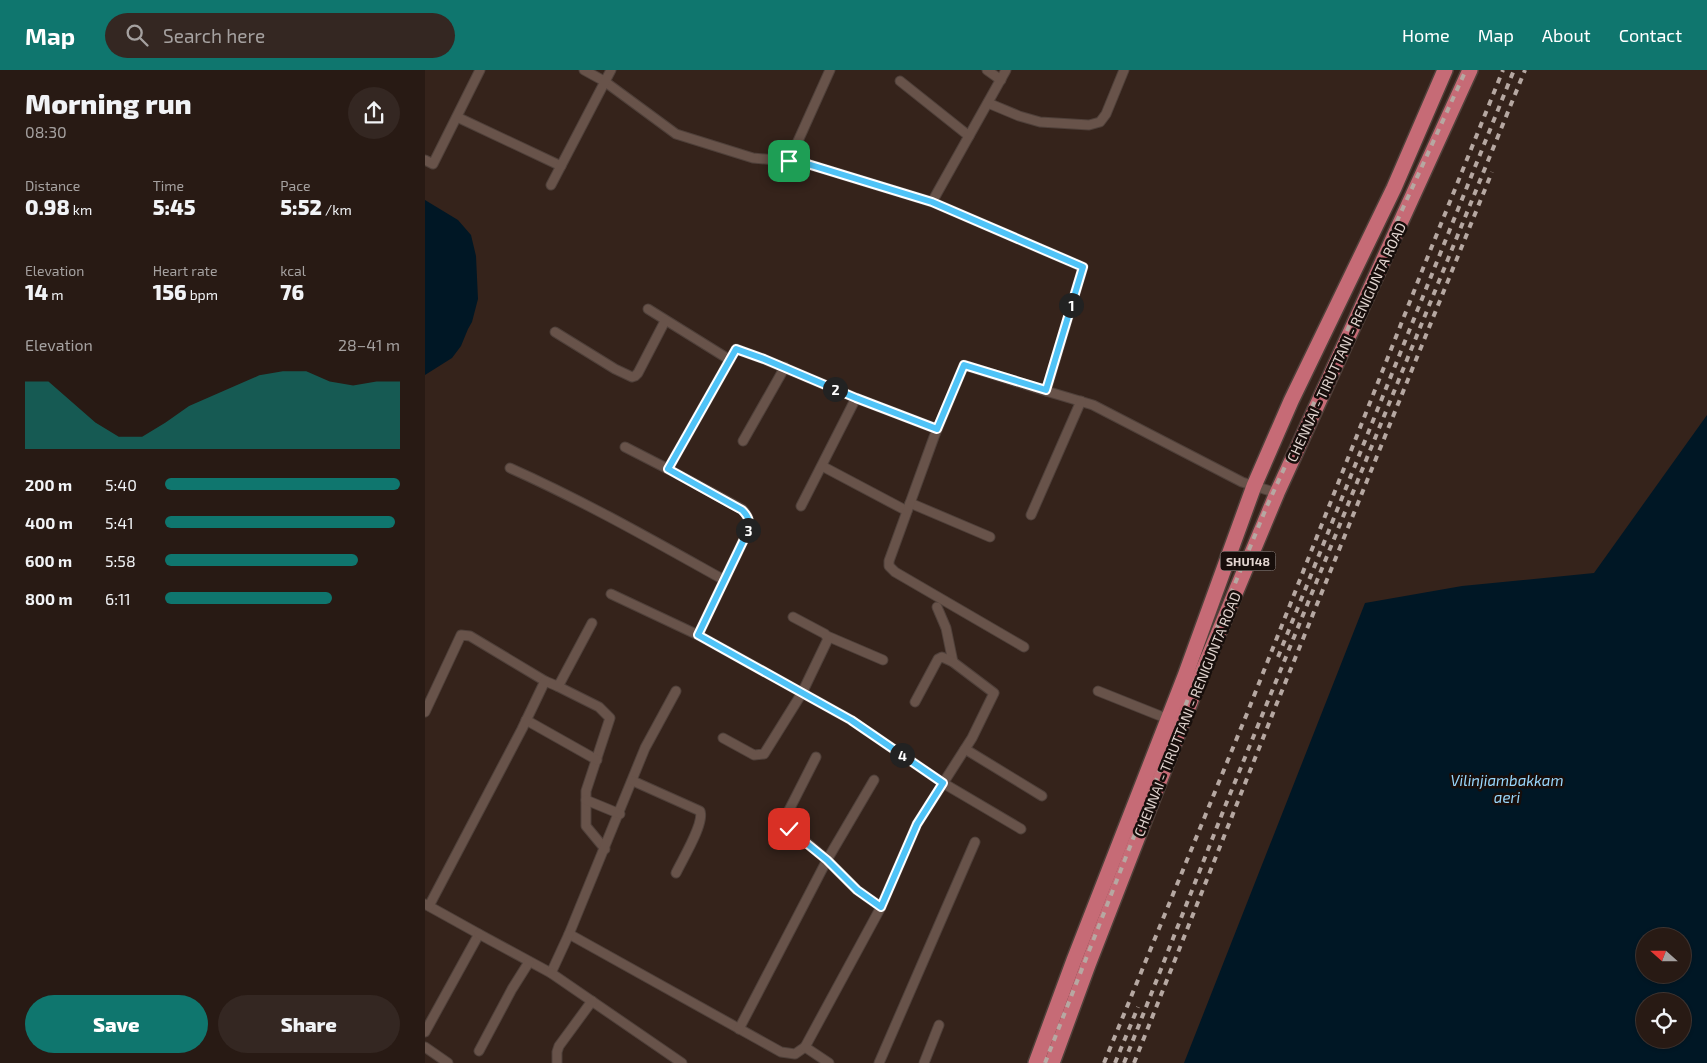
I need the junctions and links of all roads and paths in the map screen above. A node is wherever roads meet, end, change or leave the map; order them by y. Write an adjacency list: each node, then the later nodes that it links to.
1 (481, 70): 14 (street)
2 (584, 70): 11 (street)
3 (611, 70): 11 (street)
4 (830, 70): 17 (street)
5 (987, 70): 10 (street)
6 (1006, 70): 10 (street)
7 (1124, 70): 13 (street)
8 (1445, 70): 35 (highway, CHENNAI - TIRUTTANI - RENIGUNTA ROAD)
9 (1470, 70): 36 (highway, CHENNAI - TIRUTTANI - RENIGUNTA ROAD / SHU148)
10 (1001, 80): 13 (street)
11 (604, 81): 17 (street); 18 (street)
12 (900, 81): 15 (street)
13 (988, 103): 15 (street)
14 (457, 117): 16 (street); 18 (street)
15 (969, 136): 20 (street)
16 (425, 160)
17 (789, 161): 20 (street)
18 (561, 166): 19 (street)
19 (551, 185)
20 (932, 202): 26 (street)
21 (648, 309): 22 (street)
22 (665, 321): 23 (street); 24 (street)
23 (555, 332)
24 (730, 360): 25 (street); 34 (street)
25 (785, 367): 27 (street); 30 (street)
26 (1046, 390): 28 (street); 29 (street)
27 (856, 398): 29 (street); 32 (street)
28 (1081, 401): 35 (street); 39 (street)
29 (937, 429): 38 (street)
30 (743, 441)
31 (625, 447): 34 (street)
32 (822, 466): 37 (street); 38 (street)
33 (510, 468): 41 (street)
34 (668, 469): 41 (street)
35 (1254, 486): 36 (street); 58 (highway, CHENNAI - TIRUTTANI - RENIGUNTA ROAD)
36 (1277, 494): 95 (highway, CHENNAI - TIRUTTANI - RENIGUNTA ROAD / SHU148)
37 (801, 506)
38 (908, 507): 40 (street); 48 (street)
39 (1031, 515)
40 (990, 536)
41 (724, 580): 46 (street)
42 (611, 594): 46 (street)
43 (937, 607): 50 (street)
44 (793, 617): 47 (street)
45 (592, 623): 52 (street)
46 (698, 635): 55 (street)
47 (827, 636): 49 (street); 55 (street)
48 (1024, 647)
49 (883, 660)
50 (953, 662): 56 (street); 61 (street)
51 (545, 681): 52 (street); 57 (street); 59 (street)
52 (557, 686): 63 (street)
53 (1098, 690): 58 (street)
54 (676, 691): 65 (street)
55 (802, 693): 60 (street); 66 (street)
56 (915, 702)
57 (425, 712)
58 (1168, 719): 94 (highway, CHENNAI - TIRUTTANI - RENIGUNTA ROAD)
59 (526, 720): 63 (street); 75 (street)
60 (723, 738)
61 (965, 749): 66 (street); 67 (street)
62 (816, 757): 73 (street)
63 (597, 760): 68 (street)
64 (874, 780): 73 (street)
65 (633, 781): 69 (street); 74 (street)
66 (943, 783): 70 (street); 76 (street)
67 (1043, 796)
68 (586, 800): 69 (street); 72 (street)
69 (620, 814): 72 (street)
70 (1021, 829)
71 (975, 842): 92 (street)
72 (605, 849): 78 (street)
73 (827, 860): 76 (street); 83 (street)
74 (676, 873)
75 (427, 905): 77 (street)
76 (881, 907): 86 (street)
77 (479, 934): 79 (street); 84 (street)
78 (569, 934): 80 (street); 83 (street)
79 (529, 962): 80 (street); 87 (street)
80 (551, 973): 81 (street)
81 (591, 1001): 89 (street); 90 (street)
82 (939, 1025): 93 (street)
83 (739, 1029): 86 (street)
84 (425, 1032)
85 (425, 1047): 88 (street)
86 (805, 1047): 91 (street)
87 (479, 1051)
88 (448, 1063)
89 (557, 1063)
90 (682, 1063)
91 (829, 1063)
92 (879, 1063)
93 (924, 1063)
94 (1036, 1063)
95 (1052, 1063)

